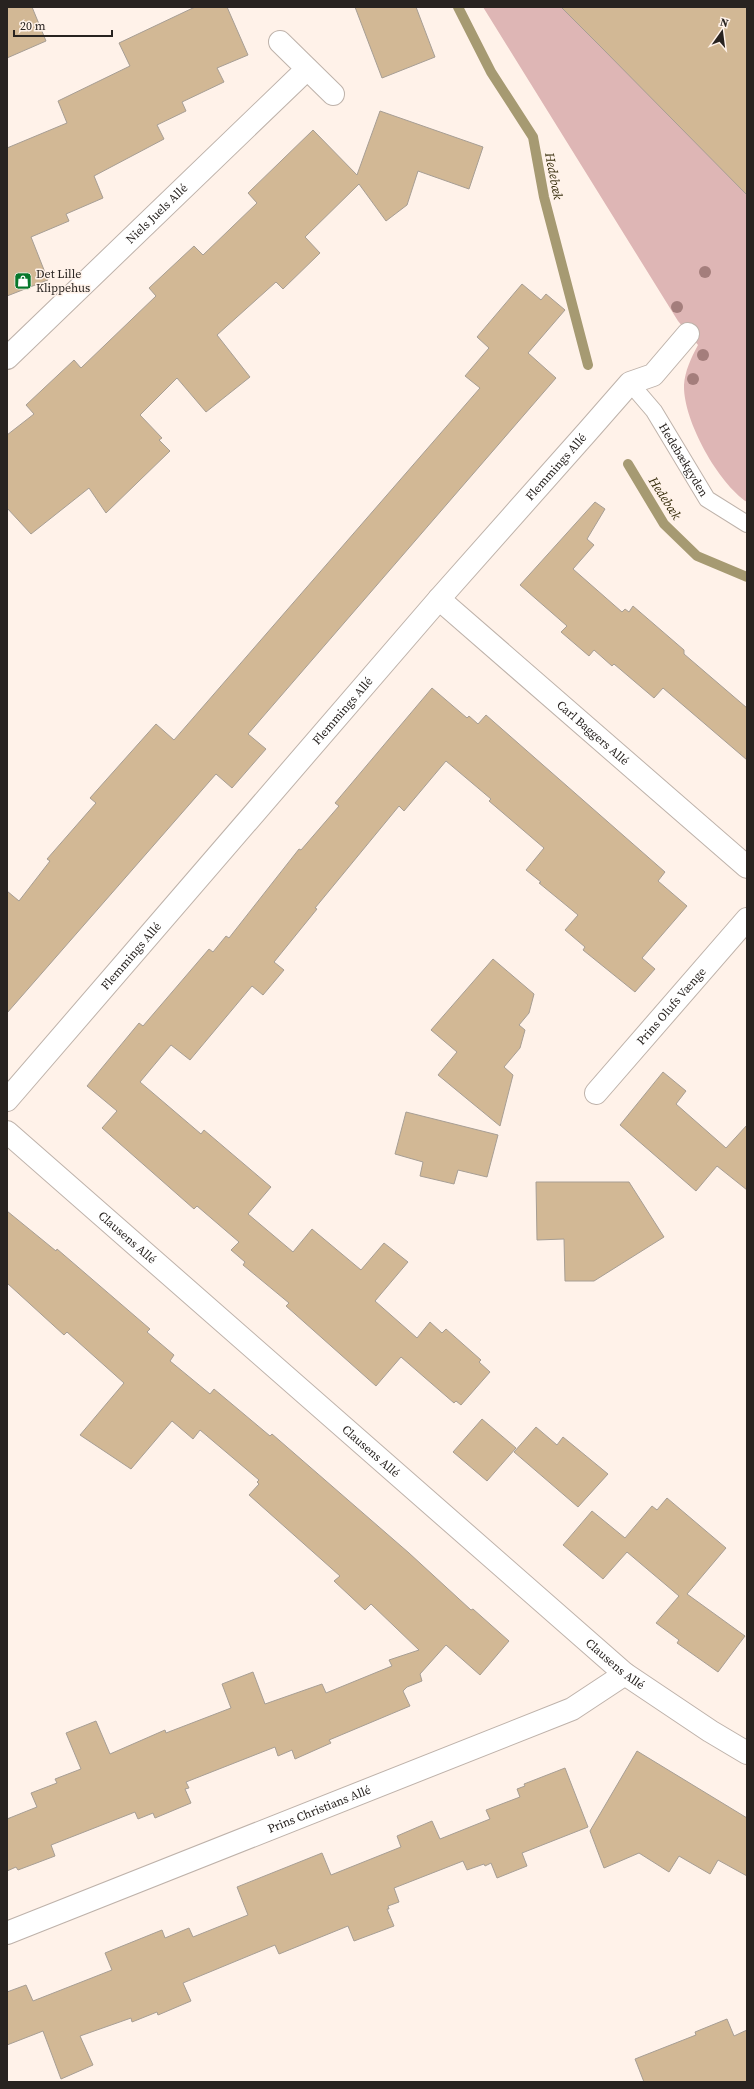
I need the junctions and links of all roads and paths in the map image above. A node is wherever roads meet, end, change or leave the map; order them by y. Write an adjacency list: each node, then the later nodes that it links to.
1 (280, 42): 2 (street)
2 (307, 69): 3 (street); 5 (street, Niels Juels Allé)
3 (333, 94)
4 (688, 334): 6 (street, Flemmings Allé)
5 (7, 358)
6 (630, 383): 7 (lane, Hedebækgyden); 8 (street, Flemmings Allé)
7 (747, 524)
8 (439, 599): 9 (street, Carl Baggers Allé); 12 (street, Flemmings Allé)
9 (747, 867)
10 (747, 919): 11 (street, Prins Olufs Vænge)
11 (596, 1092)
12 (7, 1100)
13 (7, 1132): 14 (street, Clausens Allé)
14 (625, 1674): 15 (street, Clausens Allé); 16 (street, Prins Christians Allé)
15 (747, 1753)
16 (7, 1933)

